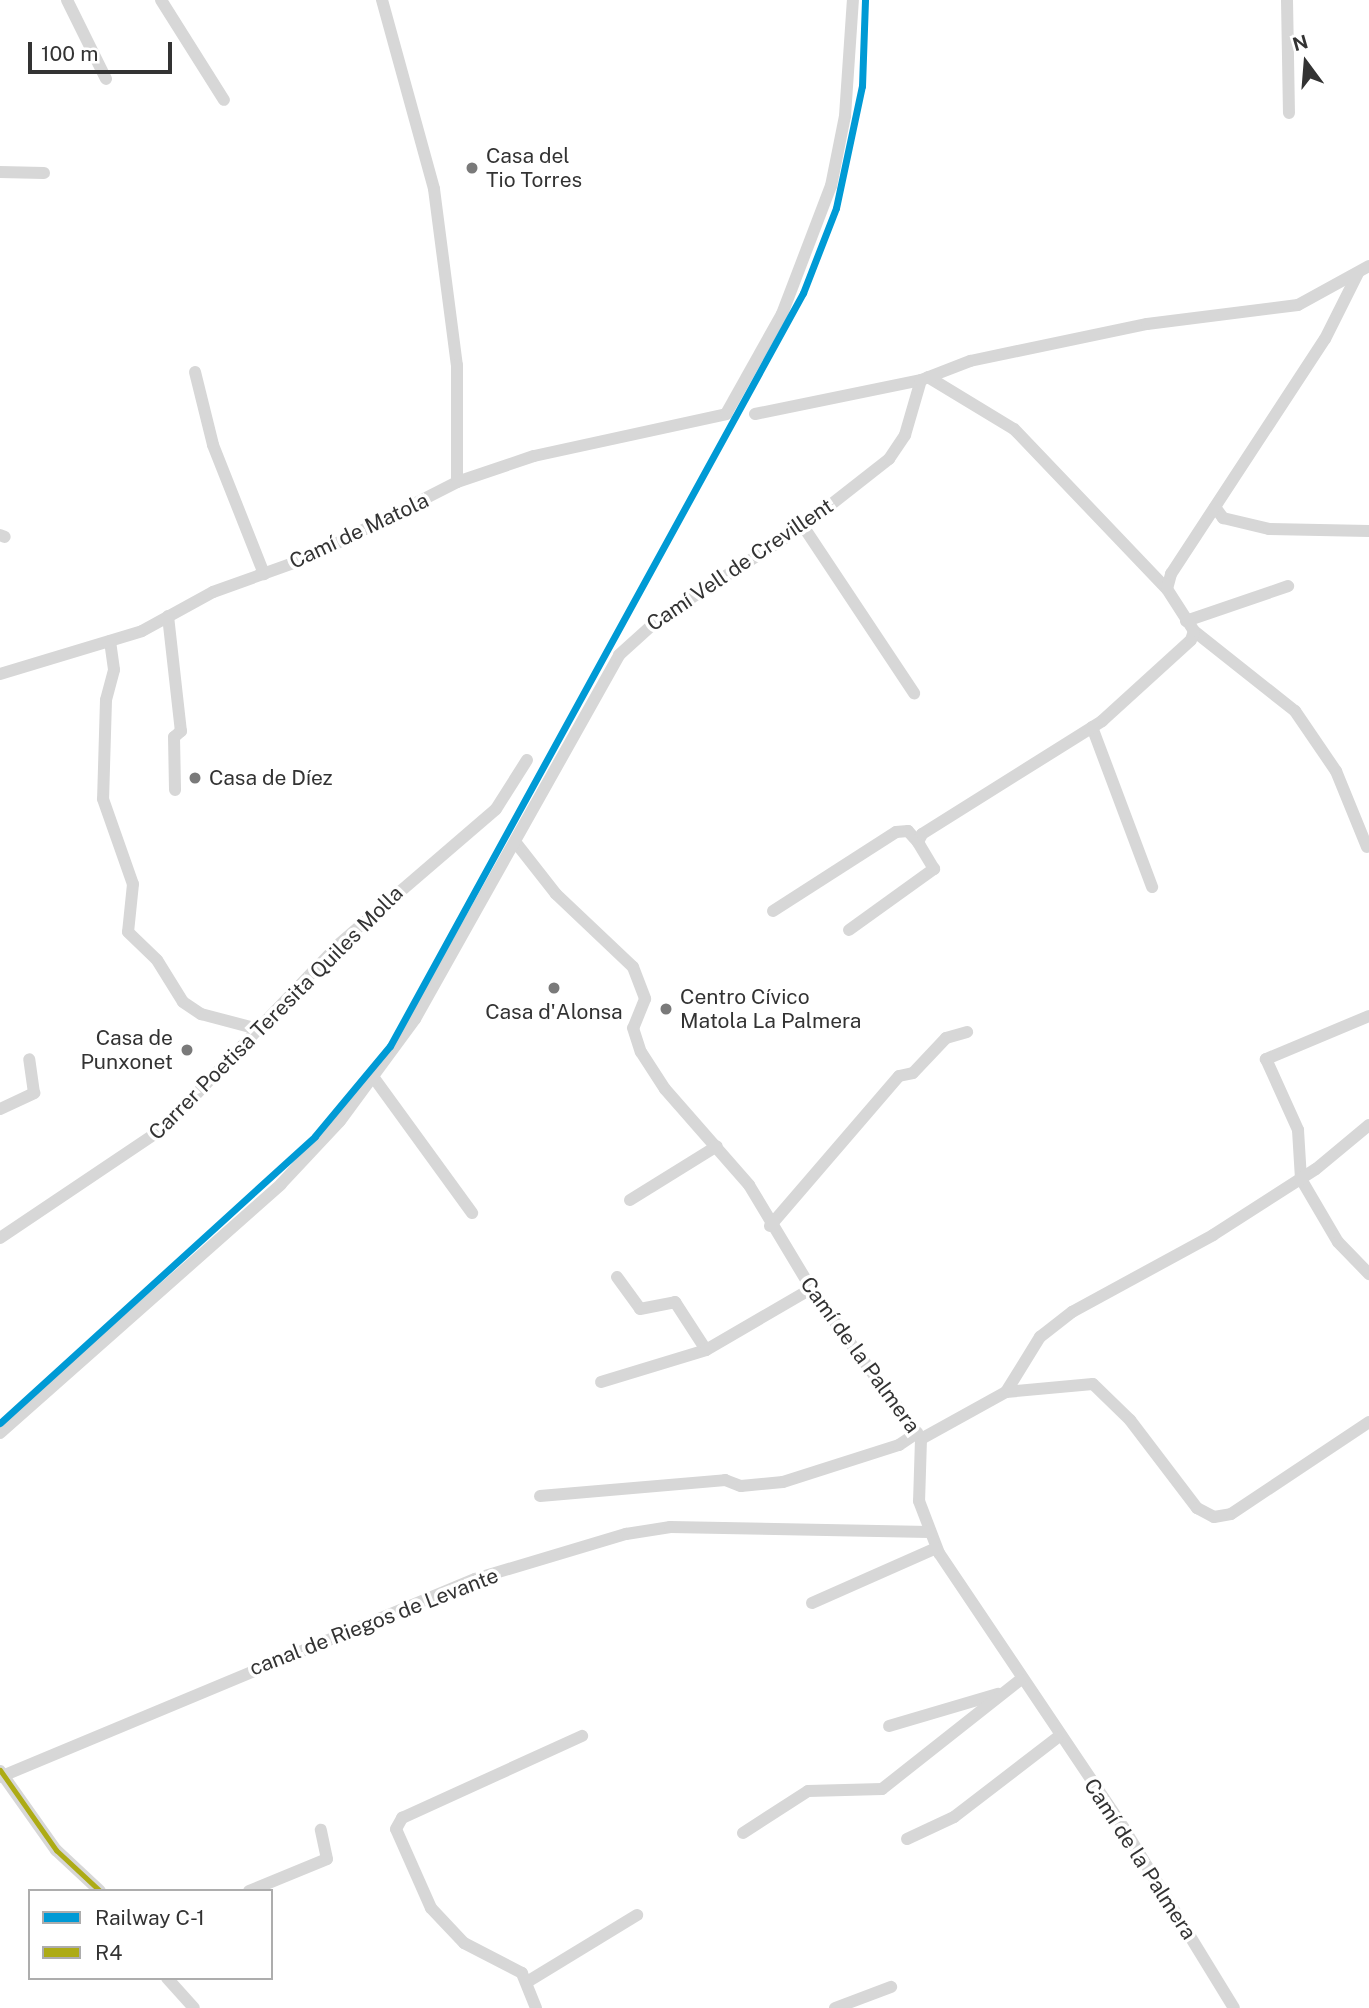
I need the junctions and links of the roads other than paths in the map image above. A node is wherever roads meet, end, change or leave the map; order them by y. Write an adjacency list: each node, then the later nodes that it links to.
1 (67, 0): 6 (street)
2 (161, 0): 7 (street)
3 (382, 0): 15 (street)
4 (853, 0): 15 (street, Camí de Matola)
5 (1287, 0): 8 (street)
6 (106, 79)
7 (224, 100)
8 (1289, 113)
9 (0, 172): 10 (street)
10 (44, 173)
11 (1363, 269): 13 (street); 16 (street)
12 (195, 372): 19 (street)
13 (924, 379): 14 (street); 17 (street, Camí Vell de Crevillent); 21 (street)
14 (755, 414)
15 (457, 482): 19 (street, Camí de Matola)
16 (1215, 507): 18 (street); 21 (street)
17 (803, 526): 26 (street); 31 (street, Camí Vell de Crevillent)
18 (1369, 531)
19 (264, 574): 22 (street, Camí de Matola)
20 (1288, 586): 23 (street)
21 (1167, 589): 23 (street)
22 (168, 615): 24 (street, Camí de Matola); 29 (street)
23 (1190, 626): 27 (street); 32 (street)
24 (110, 642): 25 (street, Camí de Matola); 37 (street)
25 (0, 674)
26 (914, 693)
27 (1092, 727): 30 (street); 33 (street)
28 (527, 760): 37 (street, Carrer Poetisa Teresita Quiles Molla)
29 (175, 790)
30 (918, 842): 34 (street); 35 (street)
31 (516, 843): 40 (street, Camí Vell de Crevillent); 43 (street, Camí de la Palmera)
32 (1367, 847)
33 (1152, 887)
34 (773, 911)
35 (849, 930)
36 (1369, 1016): 44 (street)
37 (258, 1029): 48 (street, Carrer Poetisa Teresita Quiles Molla)
38 (967, 1032): 47 (street)
39 (29, 1059): 41 (street)
40 (374, 1078): 46 (street); 56 (street, Camí Vell de Crevillent)
41 (0, 1109)
42 (1369, 1125): 44 (street)
43 (717, 1146): 45 (street); 47 (street, Camí de la Palmera)
44 (1301, 1179): 49 (street); 54 (street)
45 (630, 1199)
46 (472, 1213)
47 (770, 1226): 51 (street, Camí de la Palmera)
48 (0, 1238)
49 (1369, 1275)
50 (617, 1277): 52 (street)
51 (811, 1289): 52 (street); 57 (street, Camí de la Palmera)
52 (706, 1350): 53 (street)
53 (601, 1382)
54 (1006, 1392): 55 (street); 57 (street)
55 (1369, 1422)
56 (0, 1433)
57 (919, 1436): 58 (street); 59 (street, Camí de la Palmera)
58 (540, 1496)
59 (929, 1532): 60 (street, Camí de la Palmera); 67 (street, canal de Riegos de Levante)
60 (936, 1548): 61 (street); 62 (street, Camí de la Palmera)
61 (812, 1603)
62 (1020, 1680): 63 (street); 66 (street, Camí de la Palmera)
63 (1005, 1692): 64 (street); 69 (street)
64 (889, 1726)
65 (582, 1736): 75 (street)
66 (1058, 1738): 70 (street); 80 (street, Camí de la Palmera)
67 (1, 1775): 71 (street)
68 (321, 1830): 72 (street)
69 (743, 1833)
70 (907, 1839)
71 (98, 1889)
72 (253, 1889)
73 (636, 1915): 75 (street)
74 (169, 1980): 77 (street)
75 (527, 1982): 78 (street)
76 (891, 1987): 79 (street)
77 (194, 2008)
78 (536, 2008)
79 (835, 2008)
80 (1234, 2008)

